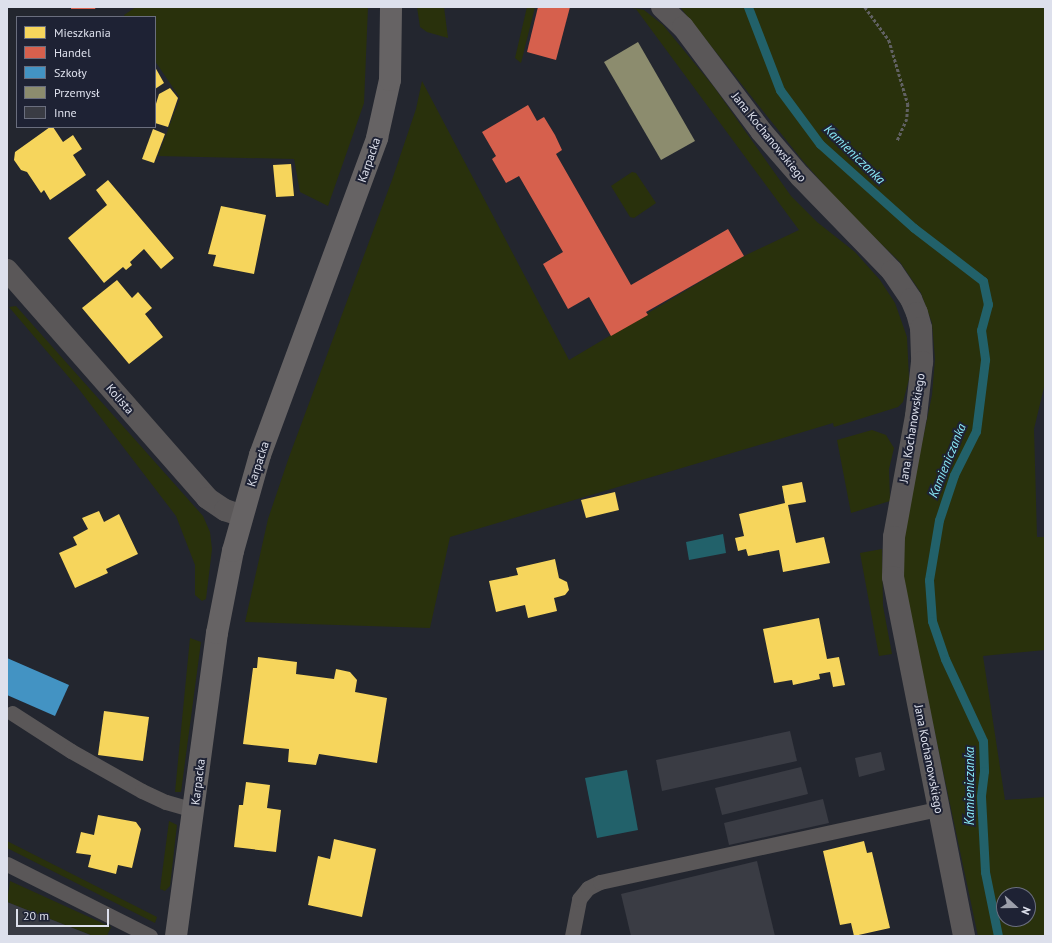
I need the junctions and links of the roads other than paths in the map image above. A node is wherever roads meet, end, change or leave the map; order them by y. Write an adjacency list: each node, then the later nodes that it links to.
1 (391, 7): 4 (street, Karpacka)
2 (662, 7): 6 (street, Jana Kochanowskiego)
3 (7, 270): 4 (street, Kolista)
4 (242, 516): 7 (street, Karpacka)
5 (12, 713): 7 (lane)
6 (939, 809): 11 (lane); 12 (street, Jana Kochanowskiego)
7 (194, 810): 10 (street, Karpacka)
8 (7, 864): 9 (lane)
9 (150, 936)
10 (176, 936)
11 (572, 936)
12 (964, 936)

